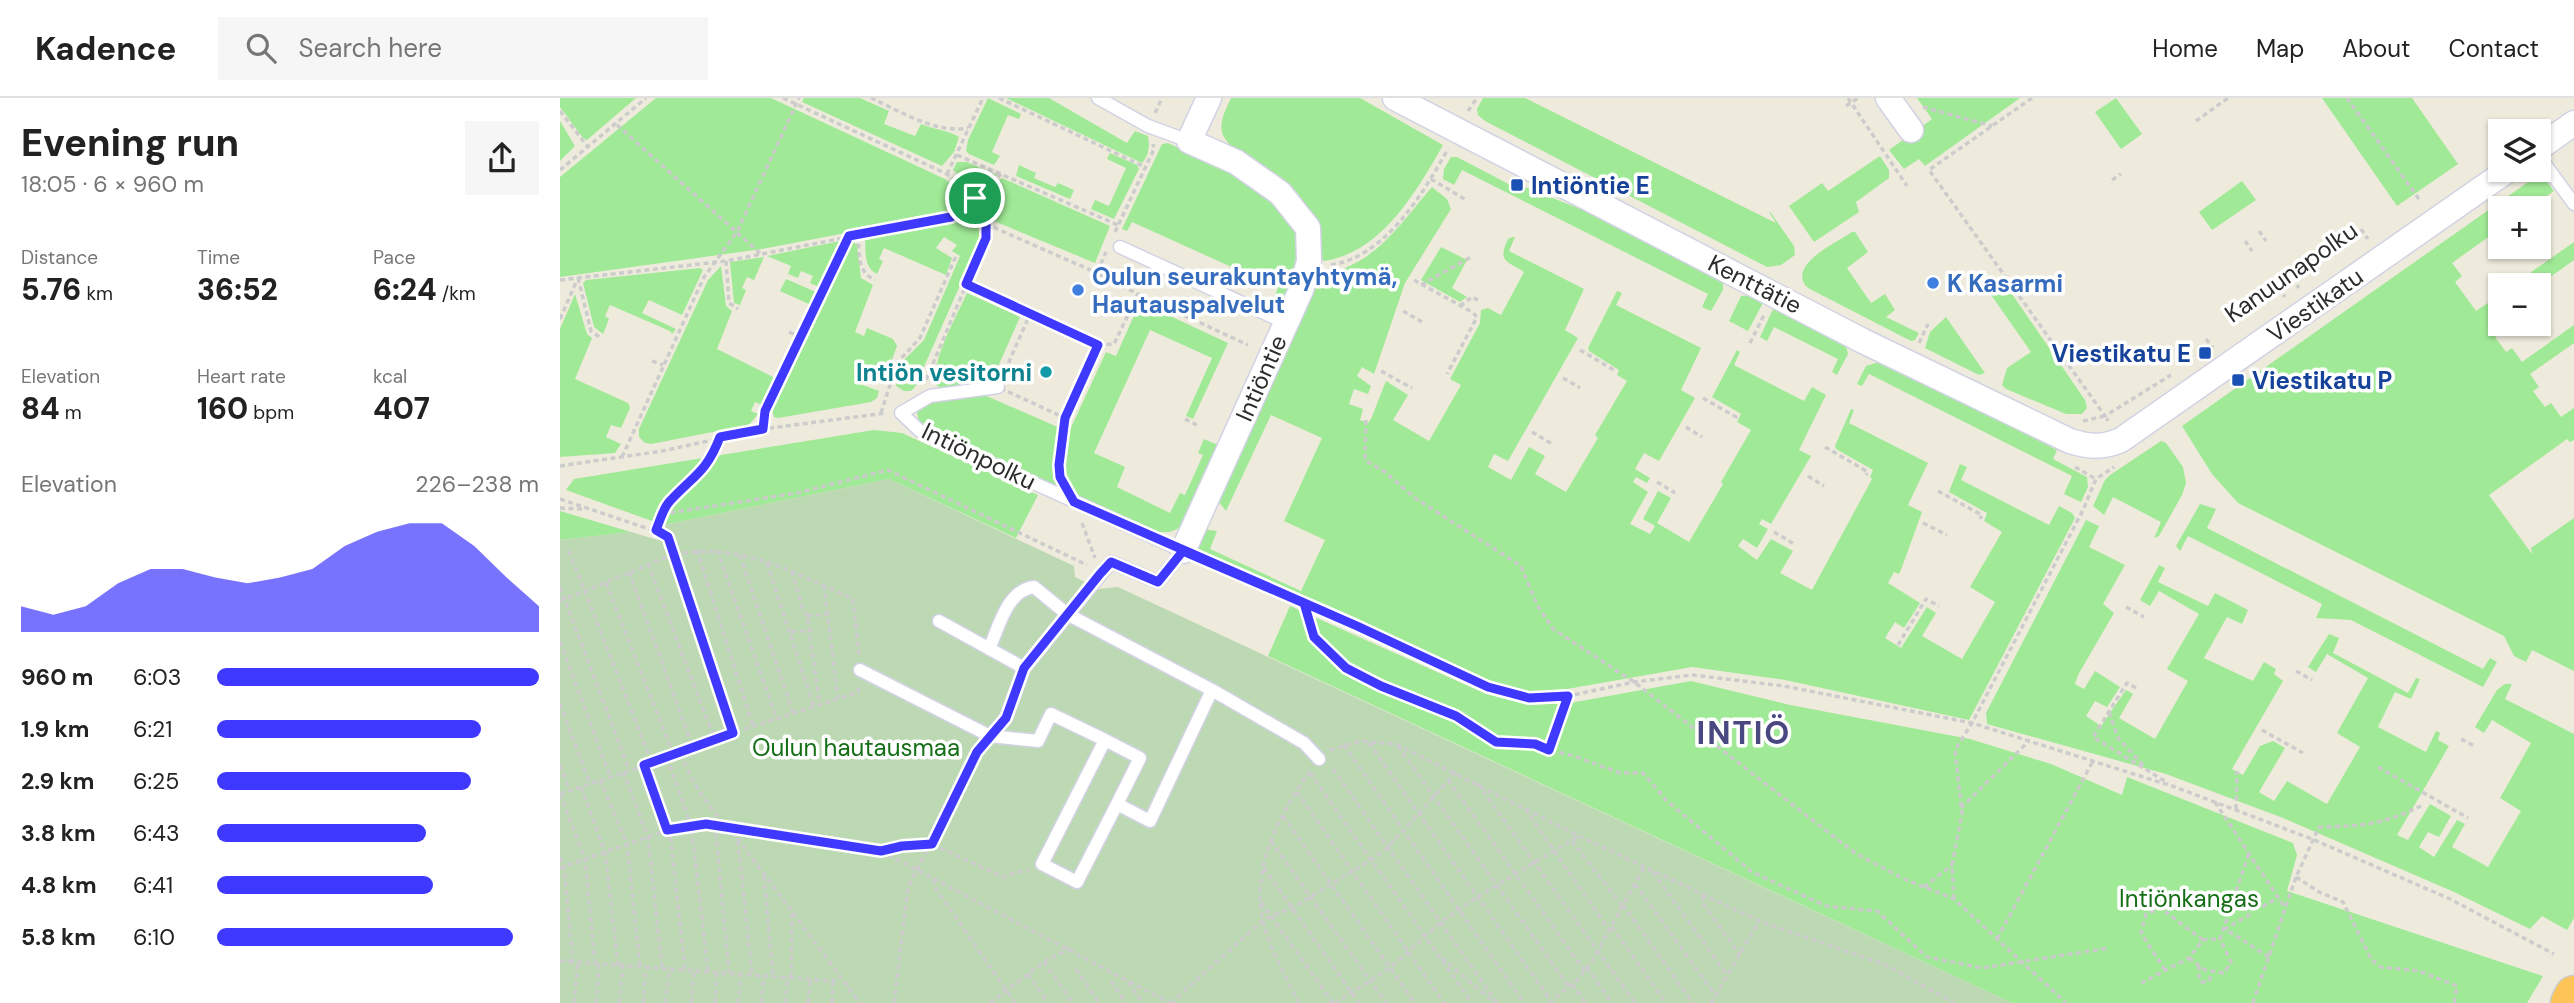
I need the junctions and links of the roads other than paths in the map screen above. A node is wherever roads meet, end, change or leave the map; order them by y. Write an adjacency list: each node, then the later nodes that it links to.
1 (1098, 98): 8 (lane)
2 (1209, 98): 8 (street)
3 (1888, 98): 6 (street)
4 (1408, 101): 15 (street, Kenttätie)
5 (2574, 123): 7 (street)
6 (1911, 130)
7 (2551, 139)
8 (1189, 141): 13 (street, Intiöntie)
9 (2551, 172): 11 (lane)
10 (2491, 182): 15 (street, Viestikatu)
11 (2574, 204)
12 (1120, 247): 13 (lane)
13 (1286, 323): 16 (street, Intiöntie)
14 (998, 387): 16 (lane, Intiönpolku)
15 (2122, 450)
16 (1183, 551): 17 (lane)
17 (1067, 614): 19 (lane); 20 (lane); 22 (lane)
18 (939, 621): 19 (lane)
19 (989, 649): 20 (lane)
20 (1024, 668): 23 (lane)
21 (860, 670): 23 (lane)
22 (1212, 690): 25 (lane); 26 (lane)
23 (990, 736): 24 (lane)
24 (1105, 740): 26 (lane); 26 (lane)
25 (1321, 757)
26 (1117, 804)
27 (2574, 995): 28 (highway)
28 (2570, 1003)

